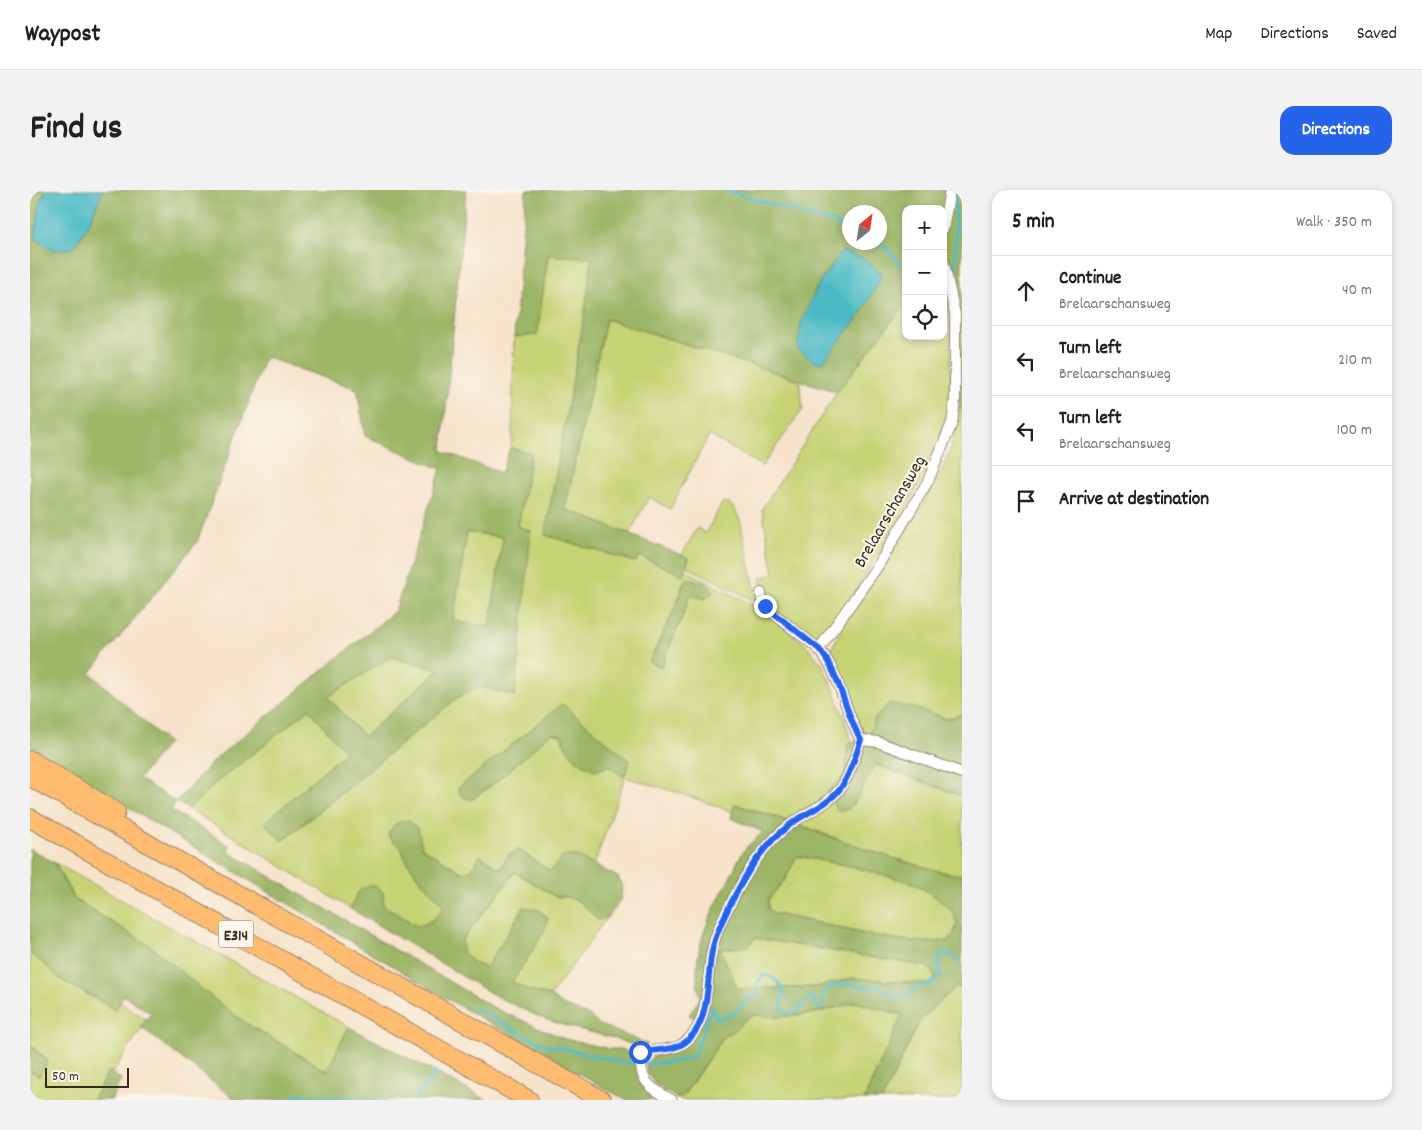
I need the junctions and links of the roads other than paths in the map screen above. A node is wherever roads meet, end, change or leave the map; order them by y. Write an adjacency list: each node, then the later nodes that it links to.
1 (950, 190): 2 (street)
2 (947, 207)
3 (947, 277): 5 (street, Brelaarschansweg)
4 (761, 593): 5 (street)
5 (819, 649): 6 (street)
6 (861, 740): 8 (street); 14 (street)
7 (30, 760): 11 (highway, E314)
8 (962, 773)
9 (30, 777): 11 (highway, E314)
10 (30, 818): 12 (highway, E314)
11 (238, 895): 13 (highway, E314)
12 (529, 1100)
13 (602, 1100)
14 (672, 1100)

